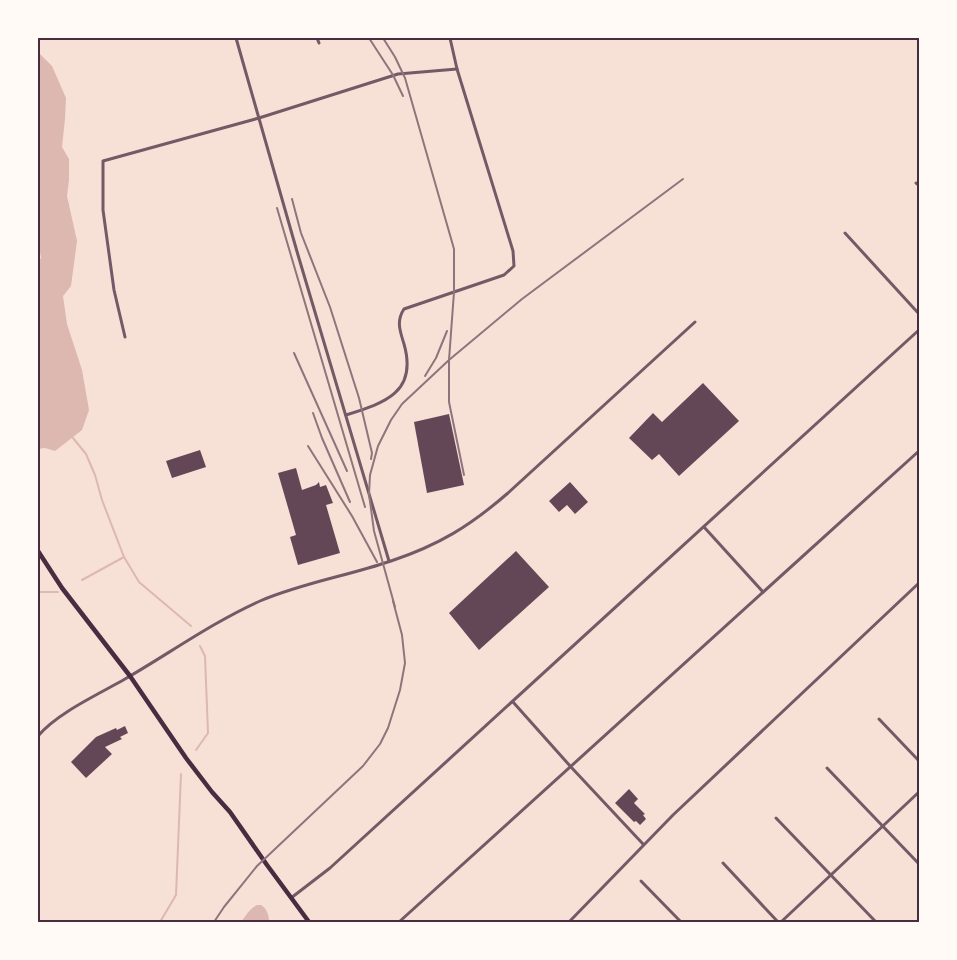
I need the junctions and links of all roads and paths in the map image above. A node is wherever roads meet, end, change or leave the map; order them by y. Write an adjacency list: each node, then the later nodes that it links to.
1 (236, 38): 6 (street)
2 (317, 38): 4 (street)
3 (450, 38): 5 (street)
4 (319, 43)
5 (457, 69): 6 (street); 12 (street)
6 (259, 118): 11 (street); 12 (street)
7 (845, 233): 8 (street)
8 (920, 315)
9 (695, 322): 16 (street)
10 (920, 329): 14 (street)
11 (125, 337)
12 (346, 415): 16 (street)
13 (920, 450): 18 (street)
14 (704, 527): 18 (street); 20 (street)
15 (38, 551): 19 (main road)
16 (389, 561): 19 (street)
17 (920, 582): 29 (street)
18 (763, 592): 24 (street)
19 (130, 676): 22 (street); 34 (main road)
20 (513, 701): 24 (street); 34 (street)
21 (879, 719): 23 (street)
22 (38, 736)
23 (920, 762)
24 (571, 768): 29 (street); 38 (street)
25 (827, 768): 28 (street)
26 (920, 791): 28 (street)
27 (776, 818): 32 (street)
28 (882, 826): 31 (street); 32 (street)
29 (643, 844): 35 (street)
30 (723, 863): 42 (street)
31 (920, 865)
32 (831, 875): 36 (street); 42 (street)
33 (641, 881): 41 (street)
34 (291, 898): 37 (main road)
35 (573, 918): 39 (street); 40 (street)
36 (874, 921)
37 (309, 922)
38 (399, 922)
39 (569, 922)
40 (577, 922)
41 (681, 922)
42 (779, 922)

